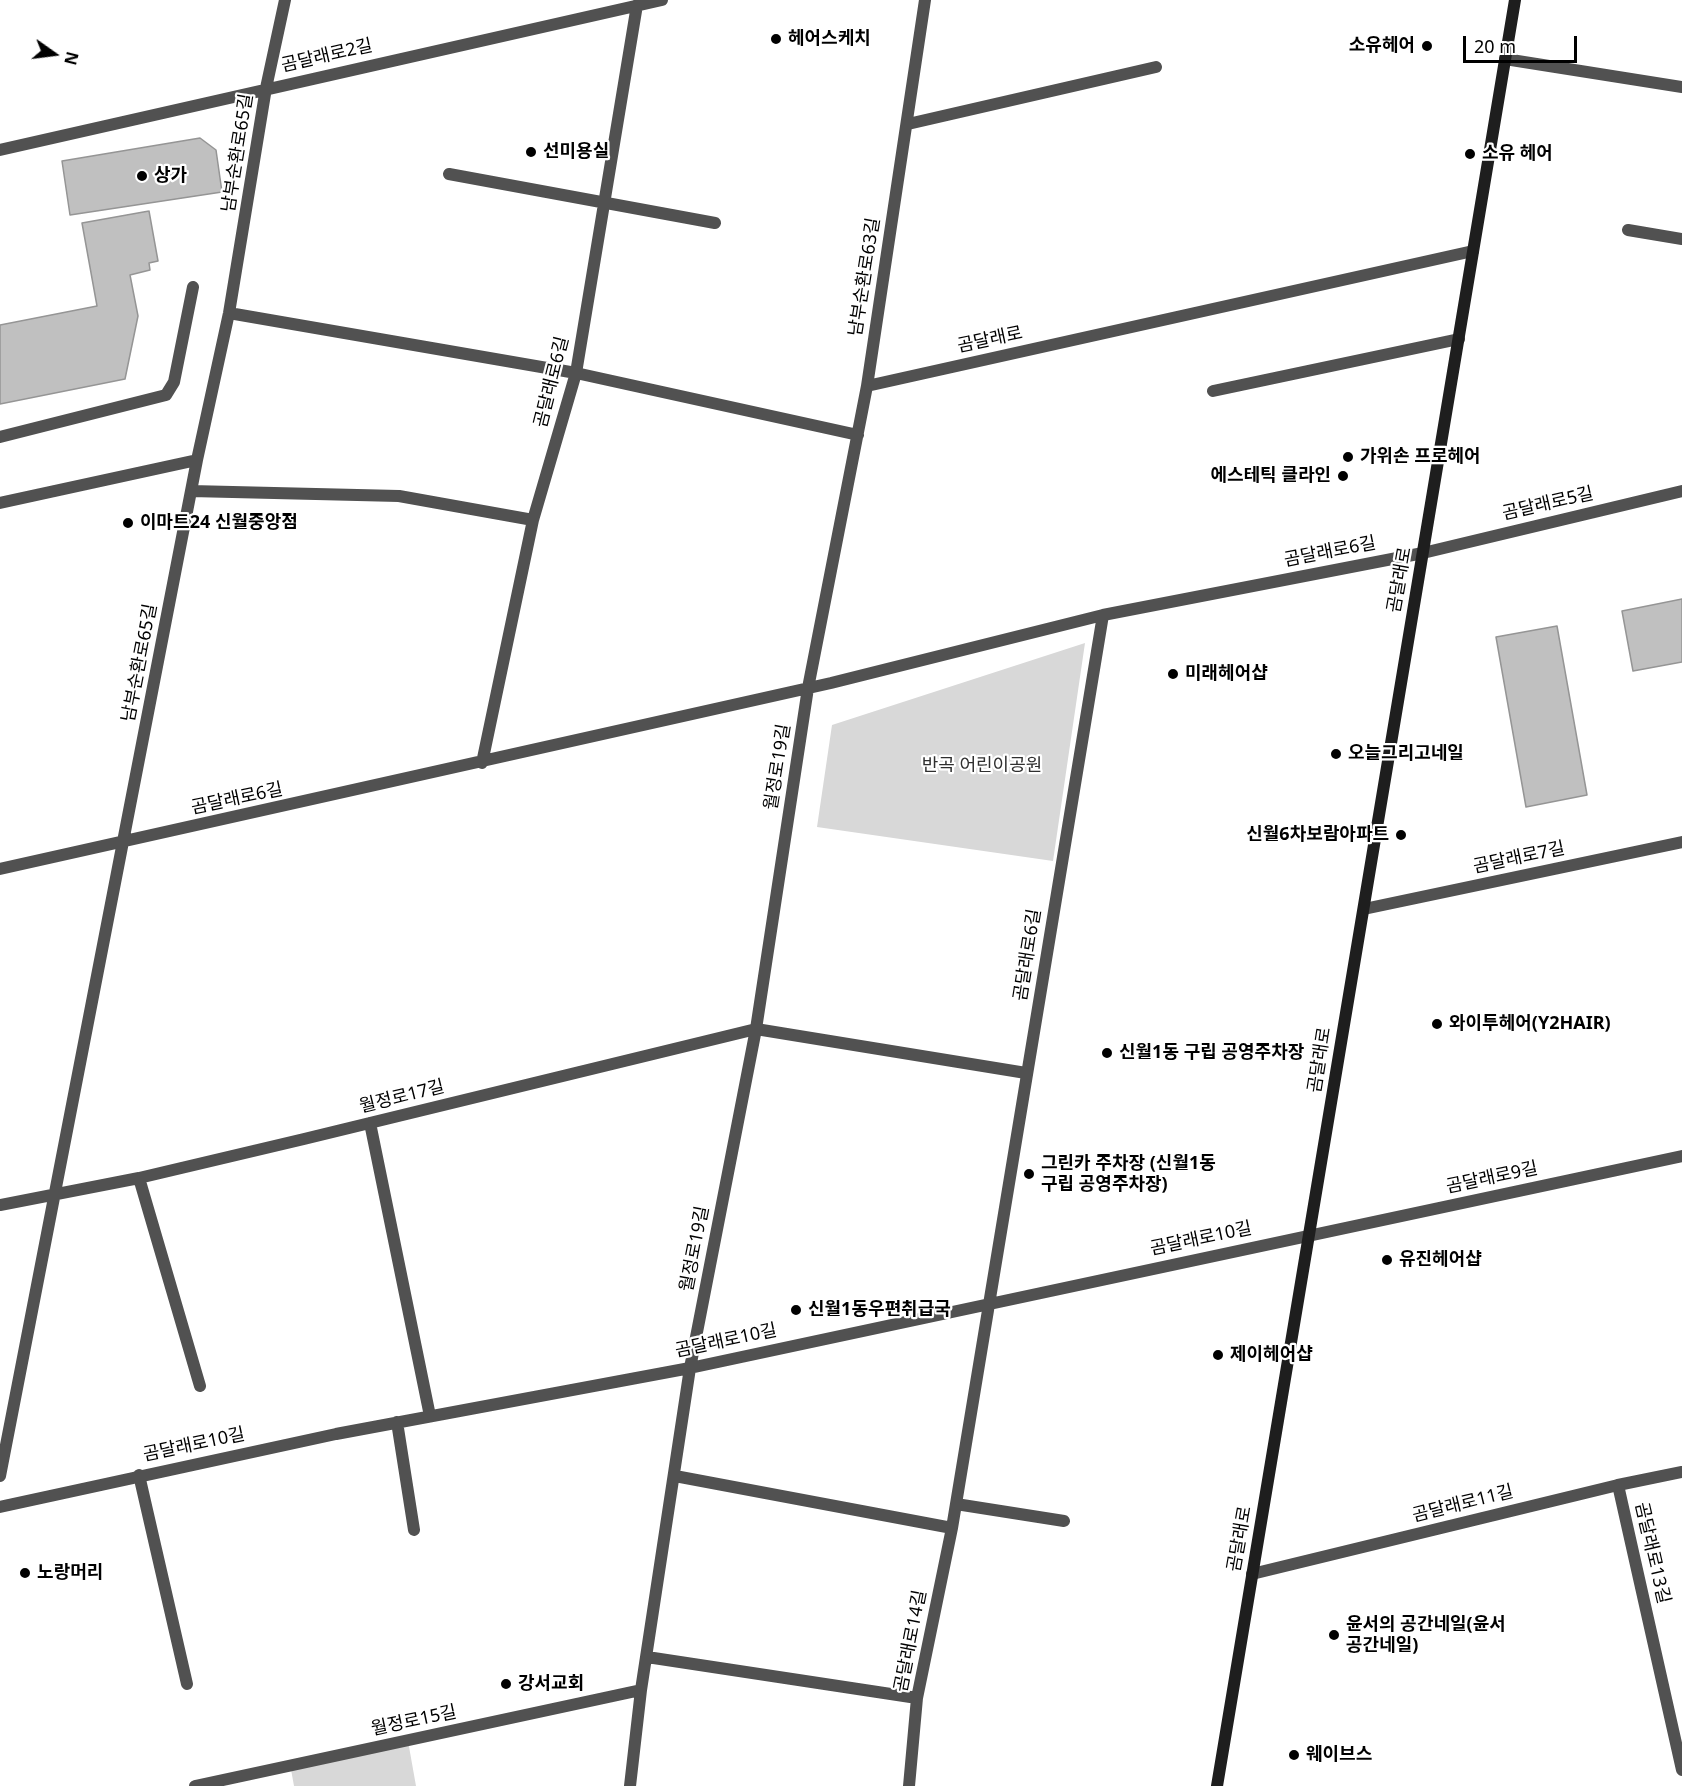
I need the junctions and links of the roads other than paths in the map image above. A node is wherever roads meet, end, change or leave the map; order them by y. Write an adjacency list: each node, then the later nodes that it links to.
1 (285, 0): 9 (street, 남부순환로65길)
2 (662, 0): 5 (street, 곰달래로2길)
3 (925, 0): 10 (street, 남부순환로63길)
4 (1515, 0): 6 (street, 곰달래로)
5 (637, 5): 9 (street, 곰달래로2길); 13 (street, 곰달래로6길)
6 (1505, 59): 8 (street); 17 (street, 곰달래로)
7 (1156, 67): 10 (street)
8 (1682, 87)
9 (267, 88): 11 (street, 곰달래로2길); 19 (street, 남부순환로65길)
10 (908, 124): 22 (street, 남부순환로63길)
11 (0, 150)
12 (449, 174): 13 (street)
13 (606, 203): 14 (street); 21 (street, 곰달래로6길)
14 (715, 224)
15 (1628, 231): 16 (street)
16 (1682, 239)
17 (1473, 251): 20 (street, 곰달래로); 22 (street, 곰달래로)
18 (193, 287): 25 (street)
19 (229, 313): 21 (street); 26 (street, 남부순환로65길)
20 (1460, 339): 23 (street); 31 (street, 곰달래로)
21 (576, 373): 24 (street); 30 (street, 곰달래로6길)
22 (867, 386): 24 (street, 남부순환로63길)
23 (1213, 391)
24 (858, 435): 33 (street, 남부순환로63길)
25 (0, 437)
26 (197, 460): 27 (street, 남부순환로65길); 29 (street)
27 (191, 491): 30 (street); 35 (street, 남부순환로65길)
28 (1682, 491): 31 (street, 곰달래로5길)
29 (0, 503)
30 (533, 520): 34 (street, 곰달래로6길)
31 (1423, 553): 32 (street, 곰달래로6길); 38 (street, 곰달래로)
32 (1103, 615): 33 (street, 곰달래로6길); 40 (street, 곰달래로6길)
33 (808, 688): 34 (street, 곰달래로6길); 39 (street, 월정로19길)
34 (482, 763): 35 (street, 곰달래로6길)
35 (124, 842): 37 (street, 곰달래로6길); 44 (street)
36 (1682, 842): 38 (street, 곰달래로7길)
37 (0, 869)
38 (1364, 909): 46 (street, 곰달래로)
39 (756, 1029): 40 (street); 41 (street, 월정로17길); 48 (street, 월정로19길)
40 (1026, 1073): 47 (street, 곰달래로6길)
41 (370, 1123): 43 (street, 월정로17길); 50 (street)
42 (1682, 1156): 46 (street, 곰달래로9길)
43 (139, 1178): 44 (street, 월정로17길); 49 (street)
44 (56, 1194): 45 (street, 월정로17길); 54 (street)
45 (0, 1205)
46 (1310, 1234): 47 (street, 곰달래로10길); 62 (street, 곰달래로)
47 (991, 1302): 48 (street, 곰달래로10길); 57 (street, 곰달래로14길)
48 (690, 1368): 50 (street, 곰달래로10길); 55 (street, 월정로19길)
49 (200, 1386)
50 (429, 1416): 51 (street, 곰달래로10길)
51 (397, 1422): 53 (street, 곰달래로10길); 61 (street)
52 (1682, 1472): 56 (street, 곰달래로11길)
53 (139, 1475): 58 (street, 곰달래로10길); 64 (street)
54 (0, 1476)
55 (675, 1476): 60 (street); 63 (street, 월정로19길)
56 (1618, 1485): 62 (street, 곰달래로11길); 67 (street, 곰달래로13길)
57 (956, 1503): 59 (street); 60 (street, 곰달래로14길)
58 (0, 1507)
59 (1064, 1521)
60 (952, 1528): 66 (street, 곰달래로14길)
61 (414, 1530)
62 (1252, 1574): 71 (street, 곰달래로)
63 (647, 1657): 65 (street, 월정로19길); 66 (street)
64 (187, 1684)
65 (641, 1690): 68 (street, 월정로15길); 69 (street, 월정로19길)
66 (917, 1698): 70 (street, 곰달래로14길)
67 (1682, 1770)
68 (195, 1786)
69 (630, 1786)
70 (909, 1786)
71 (1217, 1786)

